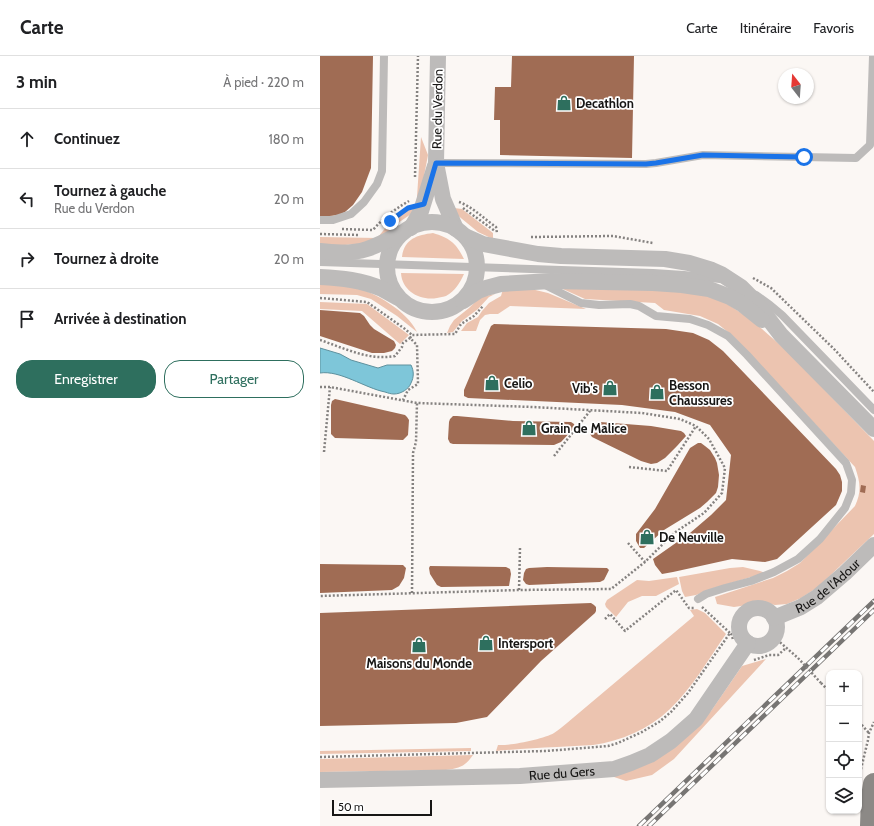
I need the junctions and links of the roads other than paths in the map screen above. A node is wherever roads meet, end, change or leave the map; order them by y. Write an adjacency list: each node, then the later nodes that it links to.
1 (384, 56): 6 (lane)
2 (438, 56): 5 (street, Rue du Verdon)
3 (873, 56): 4 (lane)
4 (873, 95): 5 (lane)
5 (436, 163): 7 (street, Rue du Verdon); 8 (street, Rue du Verdon)
6 (320, 220)
7 (408, 229): 8 (street); 9 (street); 11 (street, Rue du Verdon)
8 (461, 233): 12 (street, Rue du Verdon); 15 (street)
9 (320, 251)
10 (320, 262): 11 (lane)
11 (387, 264): 12 (lane); 16 (street)
12 (477, 267): 15 (lane); 17 (street)
13 (320, 277): 16 (street)
14 (537, 281): 17 (street); 18 (street); 22 (lane)
15 (741, 287): 18 (street); 19 (lane)
16 (401, 300): 17 (street)
17 (462, 300)
18 (781, 335): 20 (street)
19 (874, 410)
20 (874, 429)
21 (874, 545): 23 (street, Rue de l'Adour)
22 (698, 599)
23 (774, 618): 24 (street); 24 (street)
24 (744, 648): 26 (street, Rue du Gers)
25 (867, 779): 27 (main road)
26 (320, 780)
27 (871, 826)

